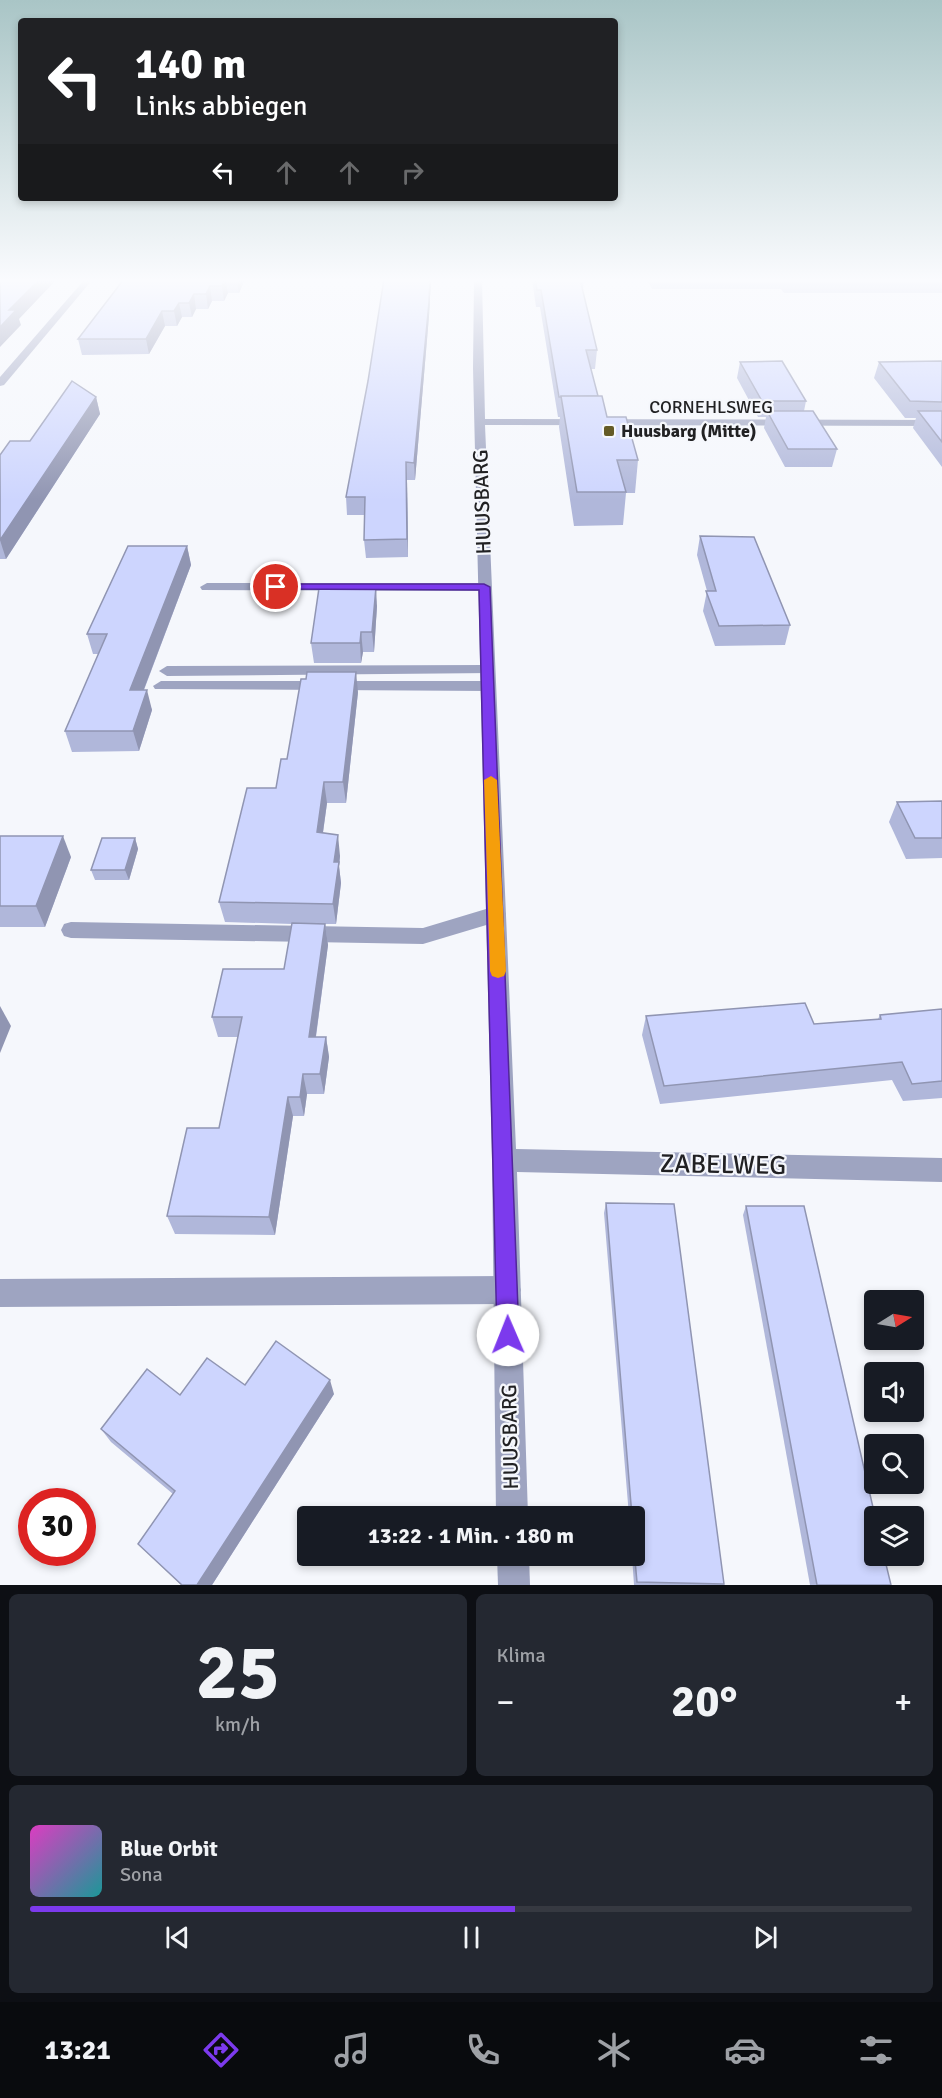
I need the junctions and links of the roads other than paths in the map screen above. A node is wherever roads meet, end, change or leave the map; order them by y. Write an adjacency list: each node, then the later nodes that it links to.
1 (22, 353): 3 (street)
2 (479, 353): 5 (street, HUUSBARG)
3 (5, 372): 4 (street)
4 (0, 383)
5 (480, 422): 6 (street, CORNEHLSWEG); 8 (street, HUUSBARG)
6 (942, 423)
7 (207, 587): 8 (street)
8 (484, 587): 10 (street, HUUSBARG)
9 (164, 678): 10 (street)
10 (487, 678): 11 (street, HUUSBARG)
11 (496, 914): 12 (street); 13 (street, HUUSBARG)
12 (71, 930)
13 (504, 1160): 14 (street, ZABELWEG); 15 (street, HUUSBARG)
14 (942, 1170)
15 (507, 1290): 16 (street); 17 (street, HUUSBARG)
16 (0, 1293)
17 (512, 1506)
18 (513, 1566): 19 (street)
19 (514, 1585)

